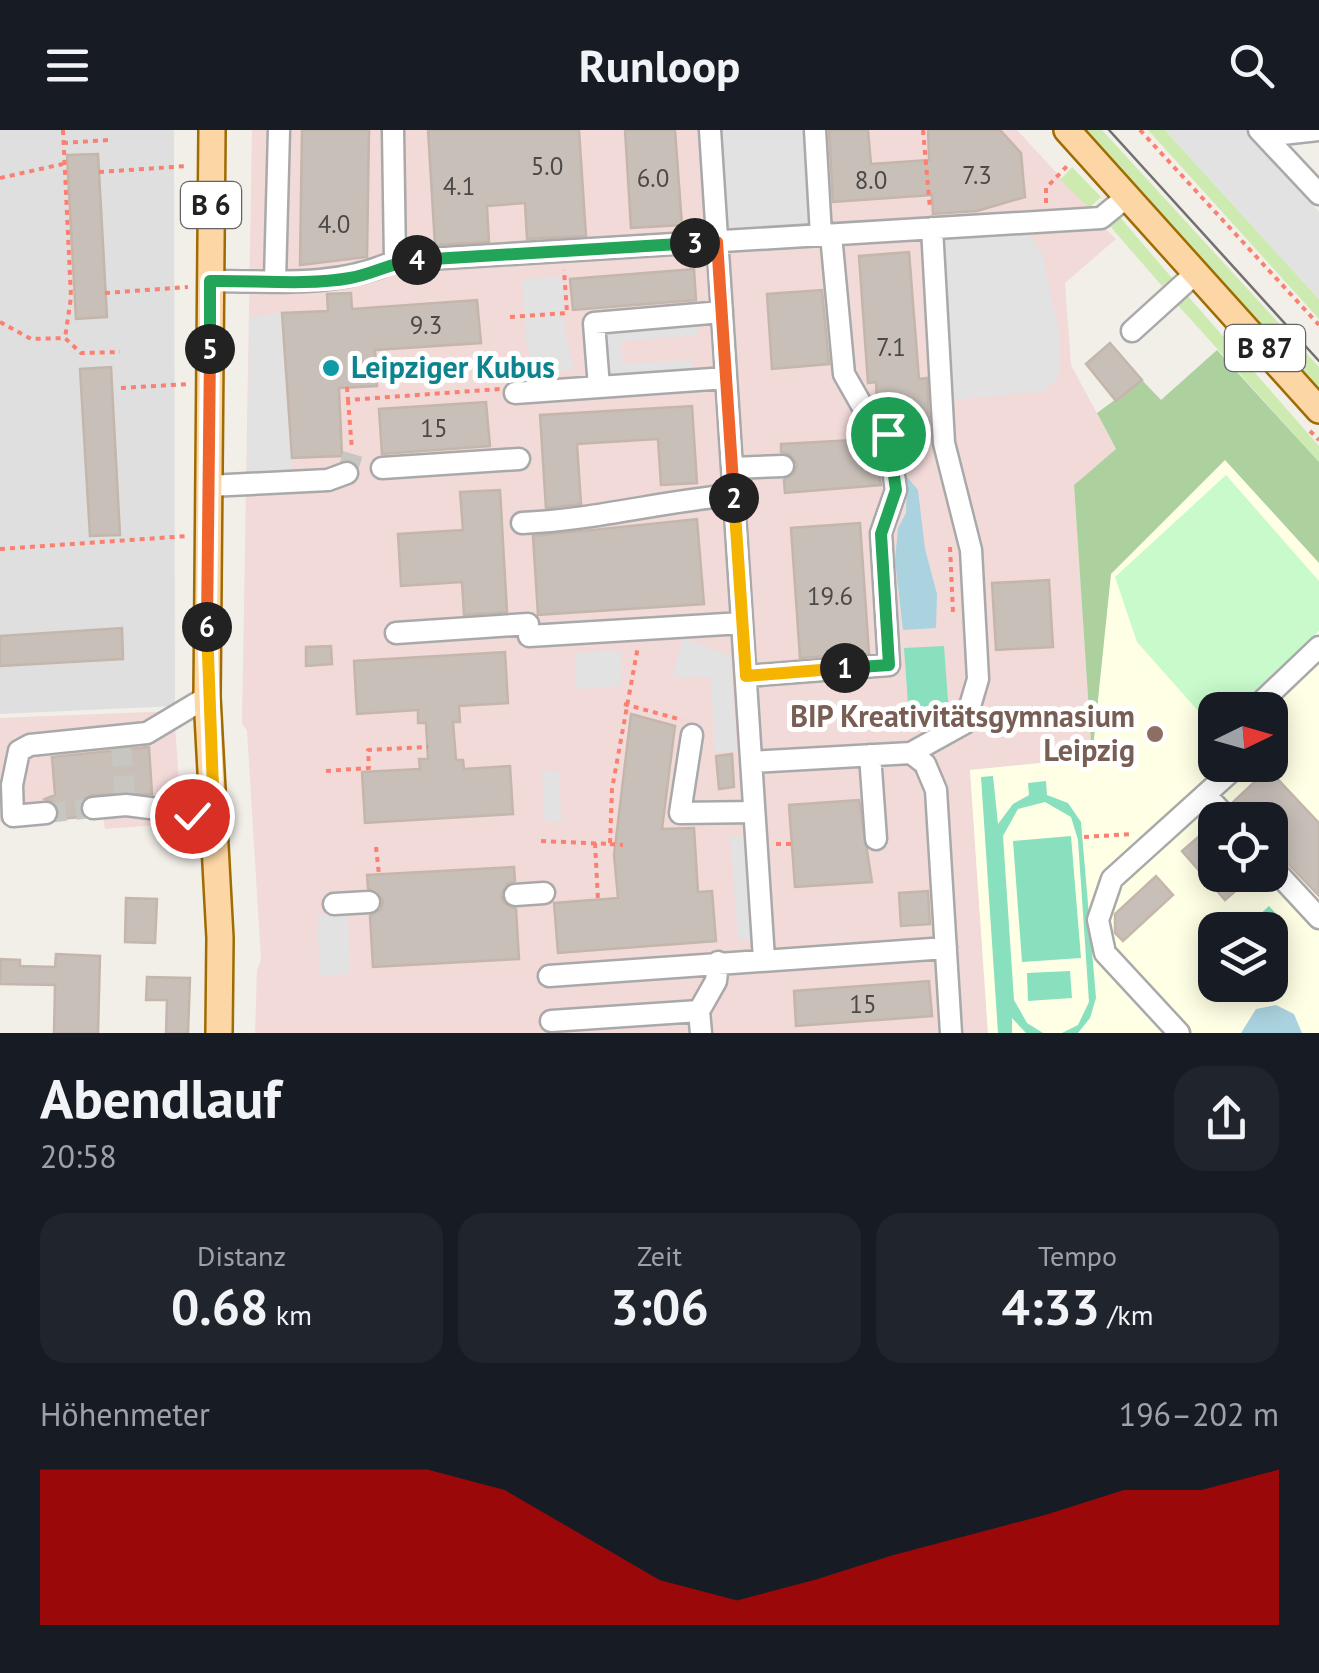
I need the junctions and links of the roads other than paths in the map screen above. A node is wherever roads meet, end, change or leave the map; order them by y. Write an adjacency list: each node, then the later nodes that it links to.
1 (212, 130): 17 (main road, B 6)
2 (278, 130): 16 (street)
3 (393, 130): 14 (street)
4 (710, 130): 13 (street)
5 (815, 130): 12 (street)
6 (1067, 130): 10 (main road, B 87)
7 (1319, 130): 8 (street)
8 (1263, 132): 9 (street)
9 (1319, 194)
10 (1128, 196): 11 (street); 15 (main road, B 87)
11 (932, 228): 12 (street); 39 (street)
12 (826, 235): 13 (street); 35 (street)
13 (717, 242): 14 (street); 18 (street)
14 (395, 262): 16 (street)
15 (1197, 272): 19 (street); 23 (main road, B 87)
16 (275, 280): 17 (street)
17 (199, 284): 29 (main road, B 6)
18 (722, 312): 20 (street); 21 (street)
19 (1132, 331)
20 (726, 378): 21 (street); 27 (street)
21 (599, 387): 22 (street)
22 (514, 390)
23 (1319, 410)
24 (519, 459): 26 (street)
25 (782, 466): 27 (street)
26 (382, 468)
27 (732, 468): 30 (street)
28 (347, 473): 29 (street)
29 (208, 486): 37 (main road, B 6)
30 (734, 495): 31 (street); 32 (street)
31 (522, 523)
32 (742, 623): 33 (street); 35 (street)
33 (396, 633)
34 (1319, 647): 36 (street)
35 (746, 676): 41 (street)
36 (1272, 692)
37 (207, 697): 47 (street); 48 (main road, B 6)
38 (690, 728): 46 (street)
39 (911, 752): 40 (street); 56 (street)
40 (870, 755): 41 (street); 49 (street)
41 (751, 762): 46 (street)
42 (1220, 782): 43 (street)
43 (1206, 796): 44 (street); 65 (street)
44 (1212, 802)
45 (93, 808): 48 (street)
46 (754, 812): 57 (street)
47 (46, 813)
48 (214, 816): 62 (main road, B 6)
49 (876, 839)
50 (1288, 884): 55 (street)
51 (544, 893): 52 (street)
52 (516, 894)
53 (369, 902): 54 (street)
54 (334, 904)
55 (1319, 918)
56 (946, 948): 57 (street); 64 (street)
57 (764, 958): 58 (street)
58 (718, 962): 59 (street); 60 (street)
59 (549, 976)
60 (699, 1011): 61 (street); 63 (street)
61 (552, 1021)
62 (220, 1033)
63 (700, 1033)
64 (951, 1033)
65 (1179, 1033)

